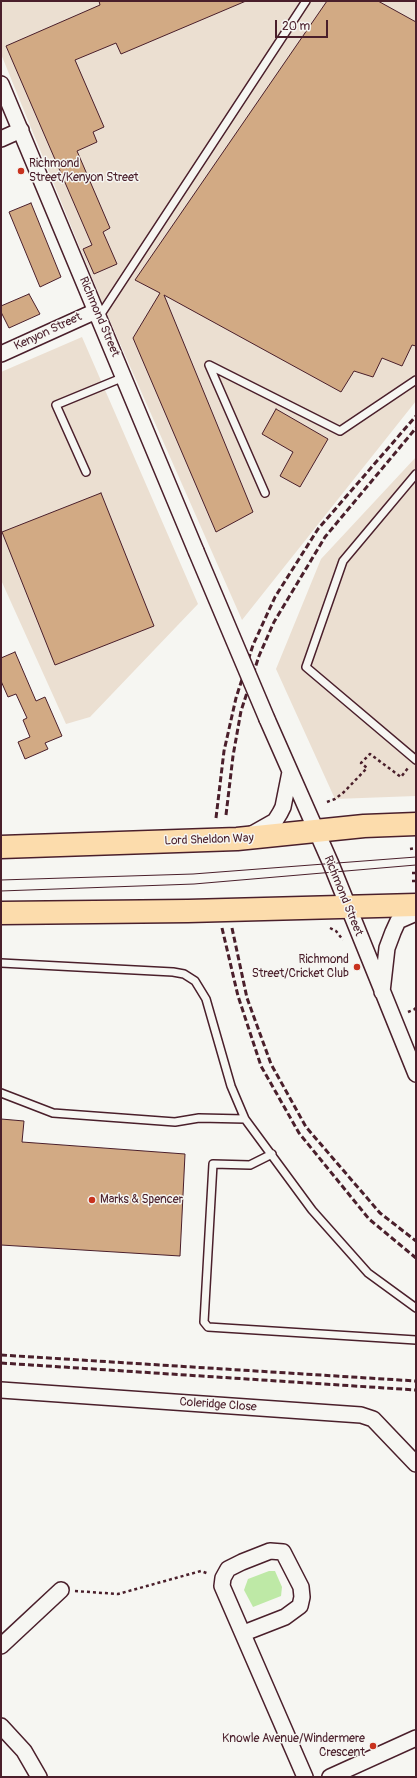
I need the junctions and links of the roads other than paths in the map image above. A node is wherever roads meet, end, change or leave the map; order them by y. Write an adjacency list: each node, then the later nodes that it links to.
1 (306, 1): 5 (lane)
2 (1, 84): 3 (street, Richmond Street)
3 (21, 130): 4 (street); 5 (street, Richmond Street)
4 (1, 139)
5 (97, 314): 6 (street, Kenyon Street); 7 (street, Richmond Street)
6 (1, 354)
7 (124, 377): 9 (lane); 13 (street, Richmond Street, bridge)
8 (416, 380): 11 (lane)
9 (86, 472)
10 (416, 474): 12 (lane)
11 (264, 493)
12 (415, 760)
13 (290, 772): 15 (street, Richmond Street); 16 (street)
14 (416, 824): 15 (highway, Lord Sheldon Way)
15 (316, 832): 16 (highway, Lord Sheldon Way); 19 (street, Richmond Street)
16 (237, 839): 17 (highway, Lord Sheldon Way)
17 (1, 847)
18 (416, 905): 19 (highway)
19 (347, 906): 20 (highway); 23 (street, Richmond Street)
20 (1, 913)
21 (416, 913): 23 (street)
22 (1, 963): 26 (lane)
23 (382, 993): 24 (street, Richmond Street)
24 (416, 1074)
25 (1, 1093): 26 (lane)
26 (245, 1120): 27 (lane)
27 (272, 1154): 28 (lane); 29 (lane)
28 (416, 1308)
29 (416, 1340)
30 (1, 1390): 31 (street, Coleridge Close)
31 (416, 1464)
32 (61, 1590): 34 (street)
33 (244, 1632): 33 (street); 38 (street)
34 (1, 1646)
35 (1, 1726): 37 (street)
36 (416, 1738): 39 (street)
37 (39, 1777)
38 (305, 1777)
39 (330, 1777)

